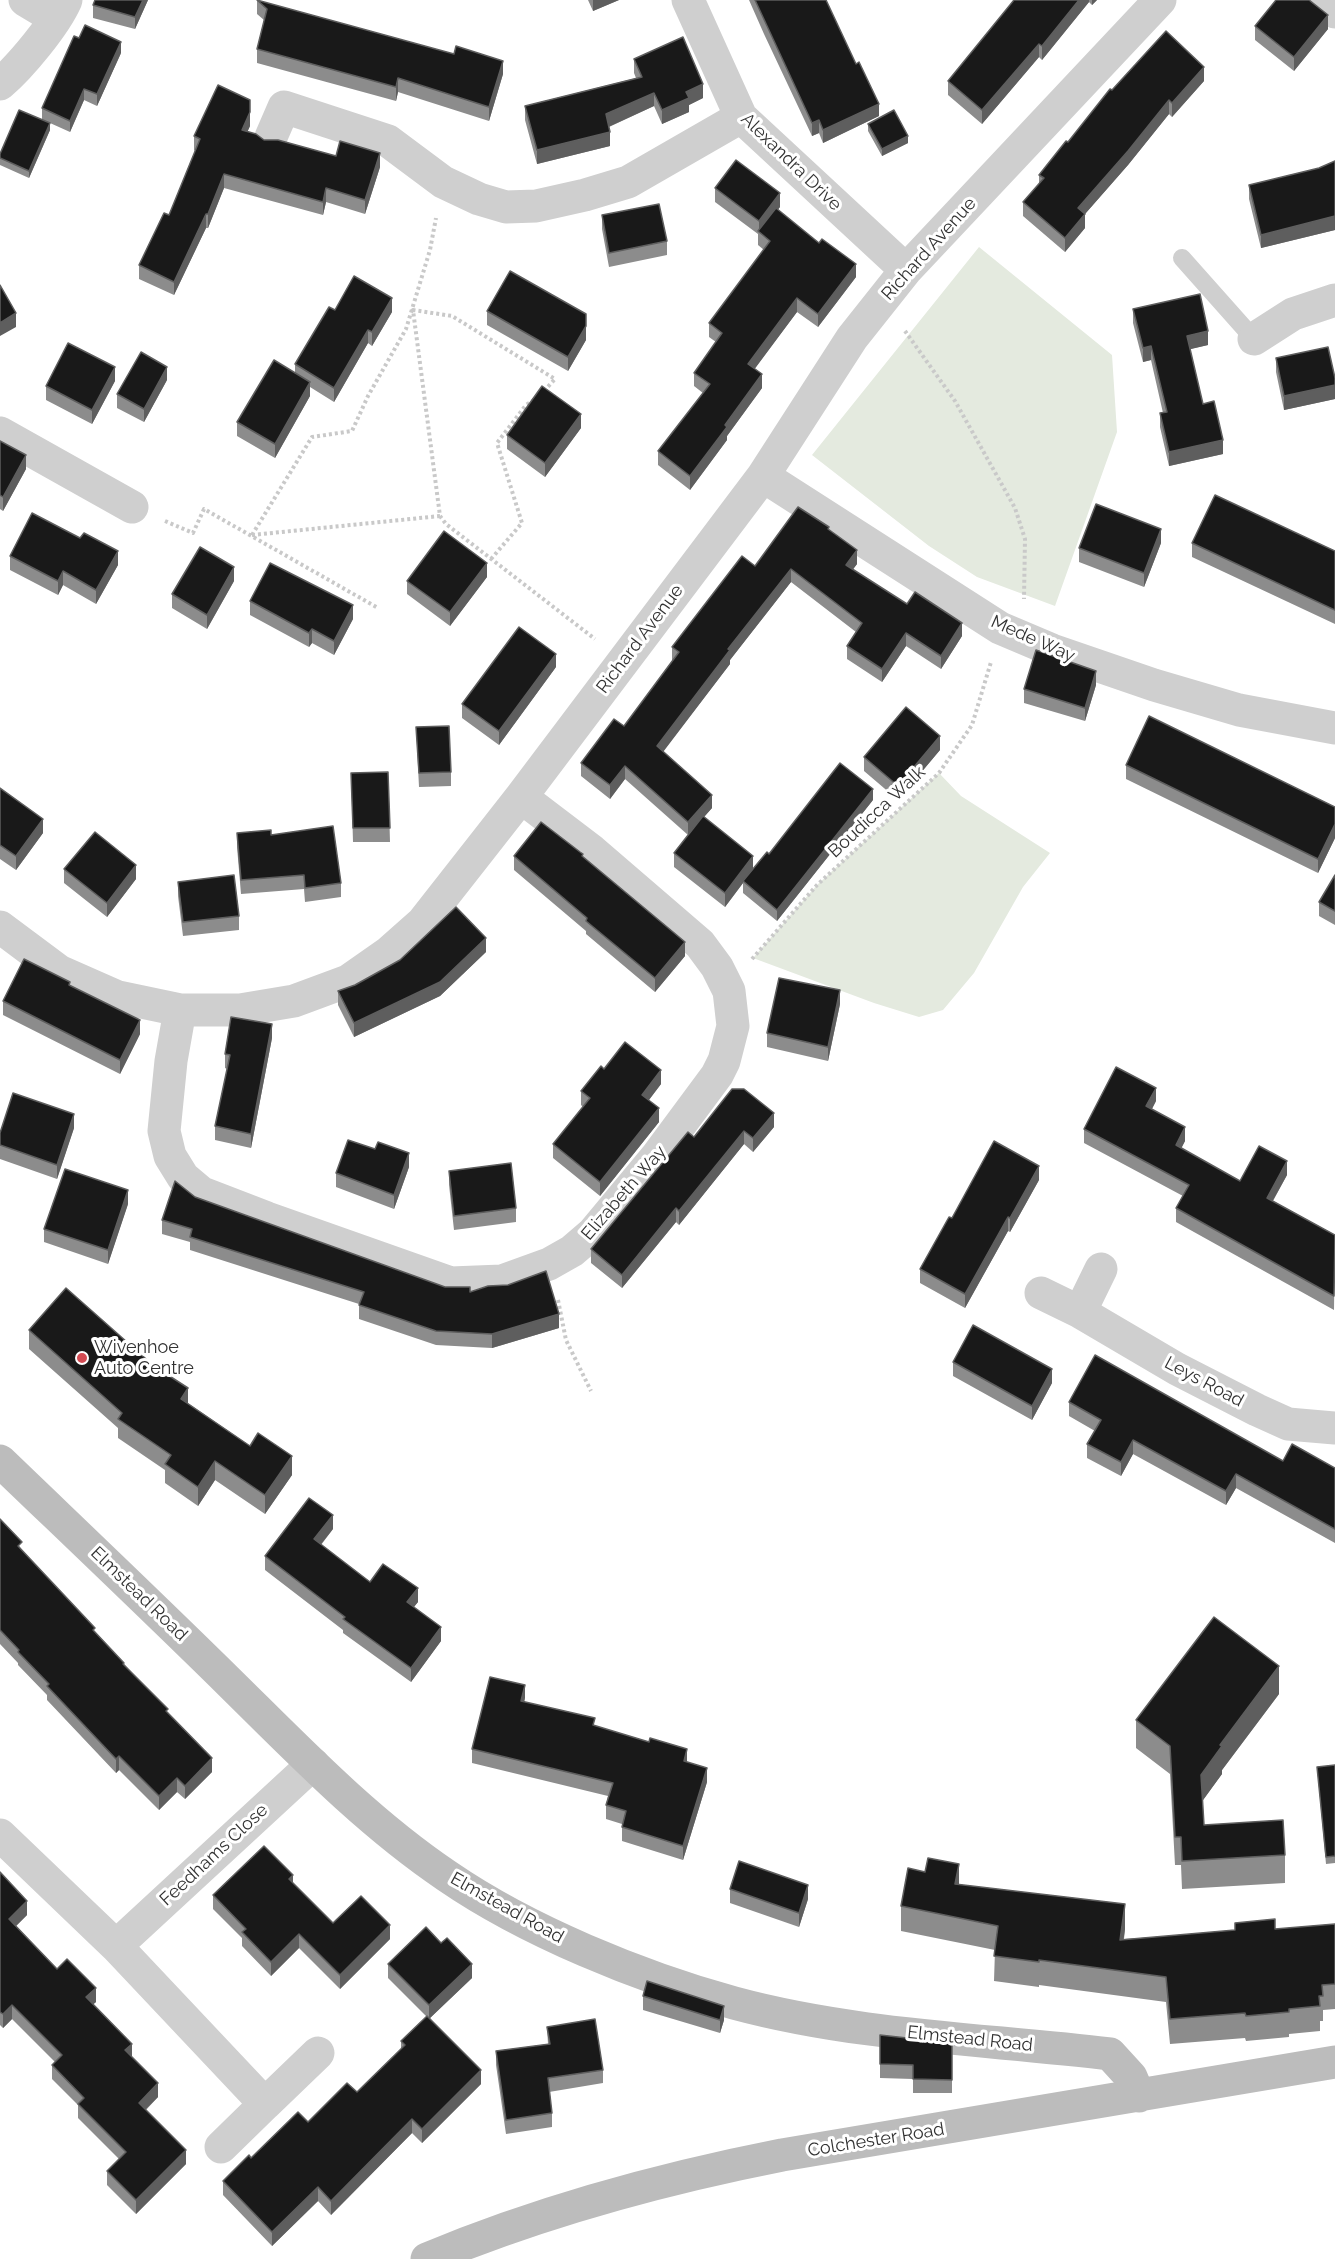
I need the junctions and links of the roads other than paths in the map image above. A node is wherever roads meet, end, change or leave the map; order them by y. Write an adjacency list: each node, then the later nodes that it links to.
1 (25, 0): 5 (street)
2 (688, 0): 8 (street, Alexandra Drive)
3 (1160, 0): 11 (street, Richard Avenue)
4 (1321, 0): 6 (street)
5 (60, 9): 7 (street)
6 (1335, 12)
7 (0, 84)
8 (741, 117): 9 (street); 11 (street, Alexandra Drive)
9 (271, 137)
10 (1182, 258): 13 (lane)
11 (906, 270): 15 (street, Richard Avenue)
12 (1335, 300): 13 (street)
13 (1254, 339)
14 (0, 433): 16 (street)
15 (763, 476): 17 (street, Mede Way); 18 (street, Richard Avenue)
16 (132, 507)
17 (1335, 728)
18 (521, 797): 20 (street, Richard Avenue); 20 (street, Elizabeth Way)
19 (0, 927): 20 (street, Richard Avenue)
20 (180, 1010)
21 (1101, 1269): 23 (street)
22 (1041, 1293): 23 (street, Leys Road)
23 (1080, 1312): 24 (street, Leys Road)
24 (1335, 1428)
25 (0, 1461): 26 (street, Elmstead Road)
26 (313, 1764): 28 (street, Feedhams Close); 31 (street, Elmstead Road)
27 (0, 1834): 28 (street)
28 (116, 1946): 32 (street)
29 (318, 2053): 32 (street)
30 (1335, 2062): 31 (street, Colchester Road)
31 (1139, 2096): 34 (street, Colchester Road)
32 (265, 2104): 33 (street)
33 (221, 2147)
34 (427, 2259)

